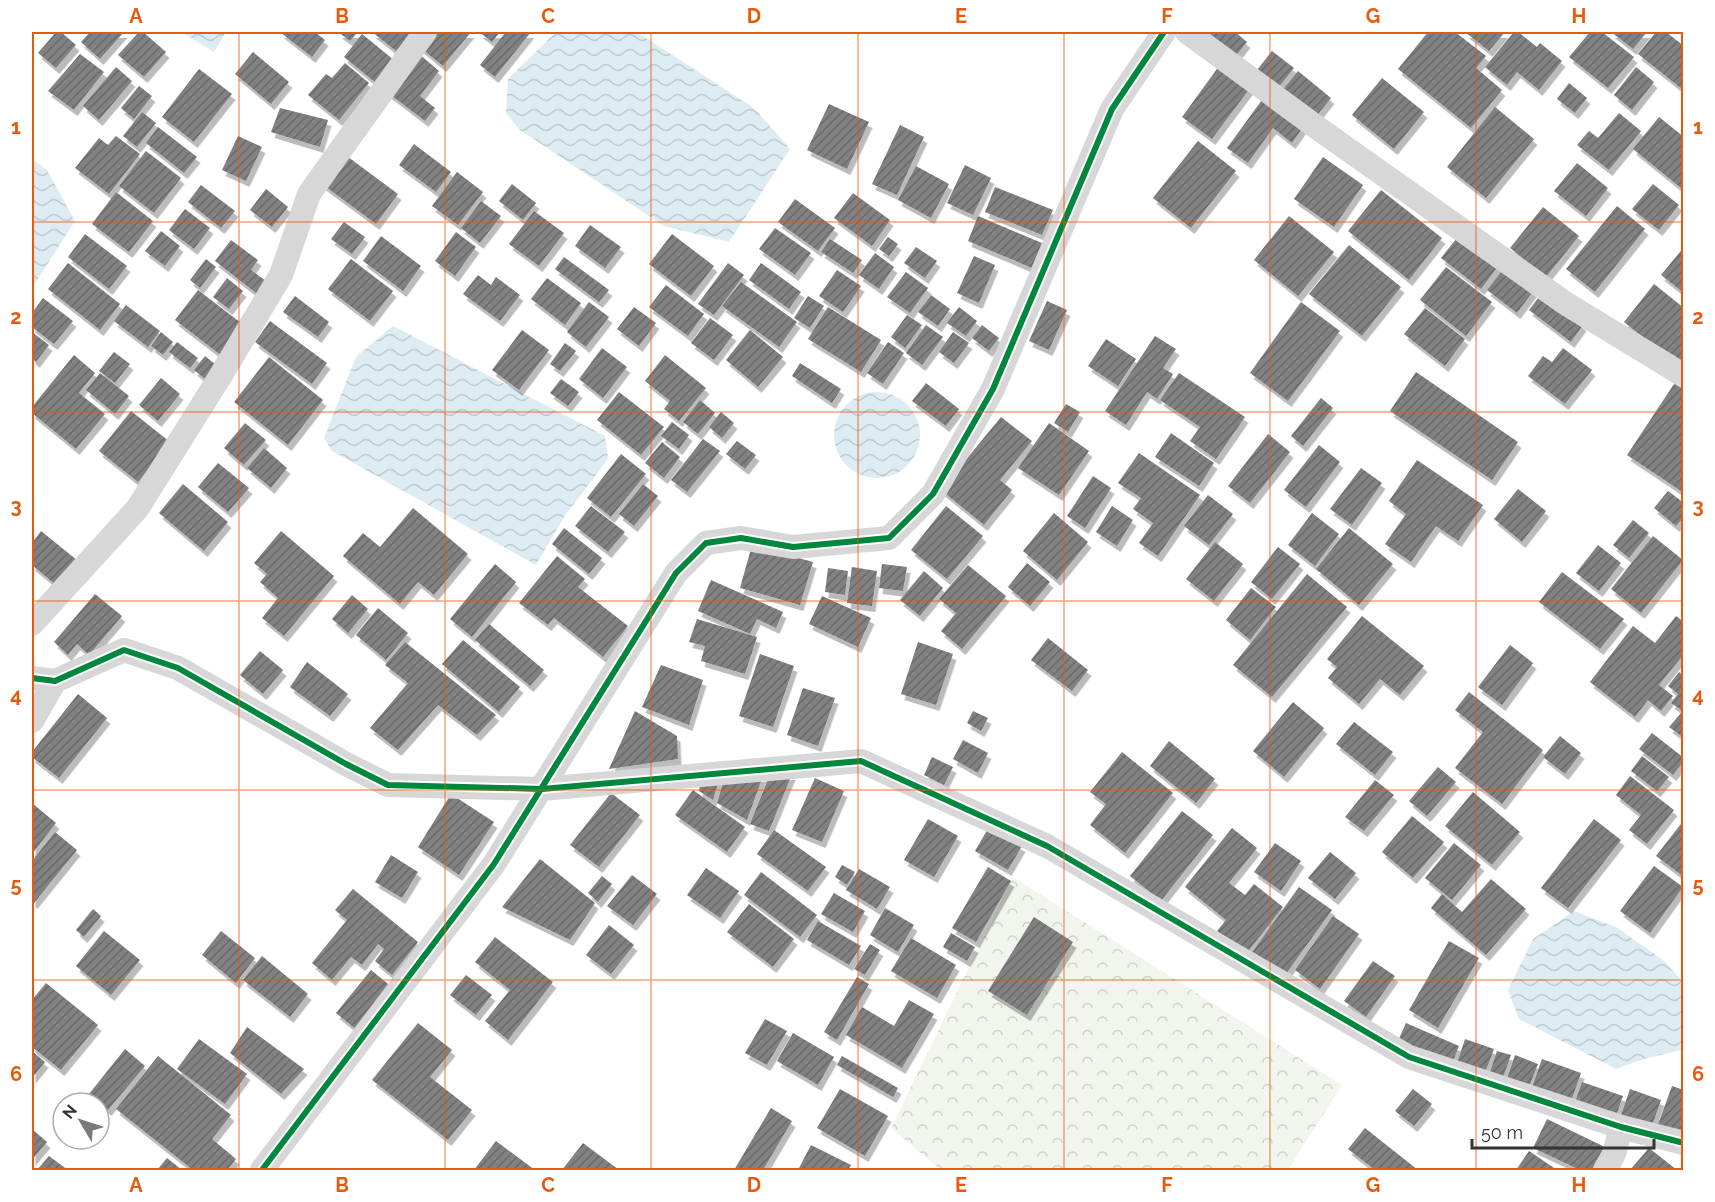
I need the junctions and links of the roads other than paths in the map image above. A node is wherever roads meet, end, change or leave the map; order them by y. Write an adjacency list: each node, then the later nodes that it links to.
1 (424, 32): 5 (street)
2 (1164, 32): 9 (street)
3 (1187, 32): 4 (street)
4 (1683, 376)
5 (32, 624)
6 (32, 678): 7 (street)
7 (55, 681): 8 (street); 9 (street)
8 (32, 721)
9 (542, 789): 10 (street); 12 (street)
10 (1621, 1127): 11 (street); 13 (street)
11 (1683, 1143)
12 (262, 1170)
13 (1605, 1170)

